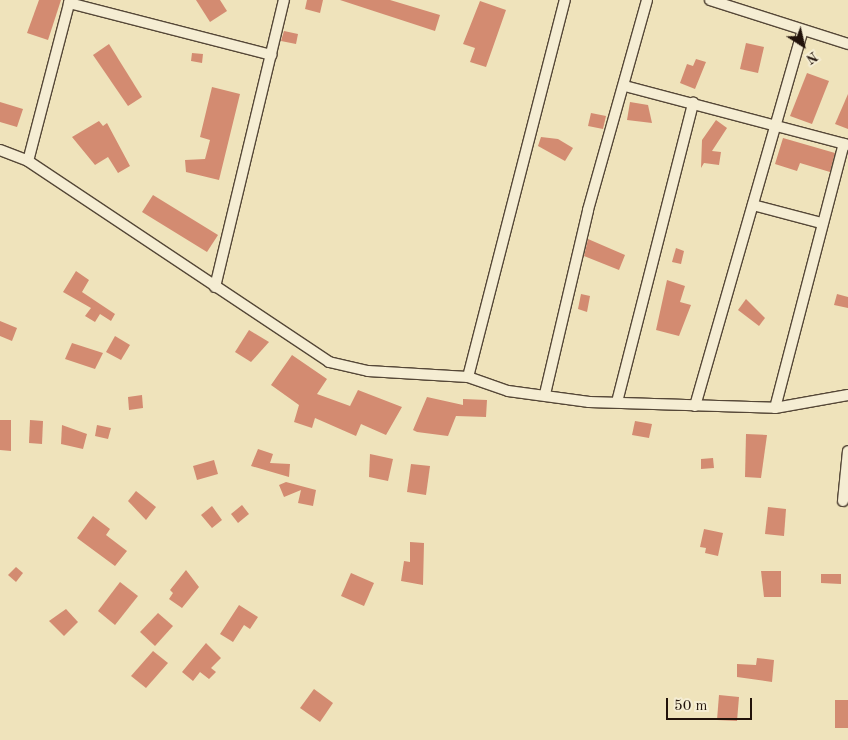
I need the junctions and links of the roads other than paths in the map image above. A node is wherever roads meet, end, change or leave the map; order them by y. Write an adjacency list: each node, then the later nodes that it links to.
1 (284, 0): 9 (street)
2 (566, 0): 19 (street)
3 (647, 0): 10 (street)
4 (710, 0): 6 (street)
5 (70, 1): 9 (street); 15 (street)
6 (736, 4): 7 (street)
7 (802, 32): 8 (street); 12 (street)
8 (848, 44)
9 (270, 55): 18 (street)
10 (625, 86): 11 (street); 20 (street)
11 (693, 103): 12 (street); 22 (street)
12 (776, 124): 13 (street); 16 (street)
13 (846, 145): 17 (street)
14 (0, 150): 15 (street)
15 (28, 161): 18 (street)
16 (753, 204): 17 (street); 23 (street)
17 (821, 224): 24 (street)
18 (215, 287): 19 (street)
19 (468, 377): 20 (street)
20 (546, 394): 22 (street)
21 (848, 395): 24 (street)
22 (617, 402): 23 (street)
23 (695, 406): 24 (street)
24 (775, 408)
25 (848, 451): 26 (street)
26 (843, 501)

